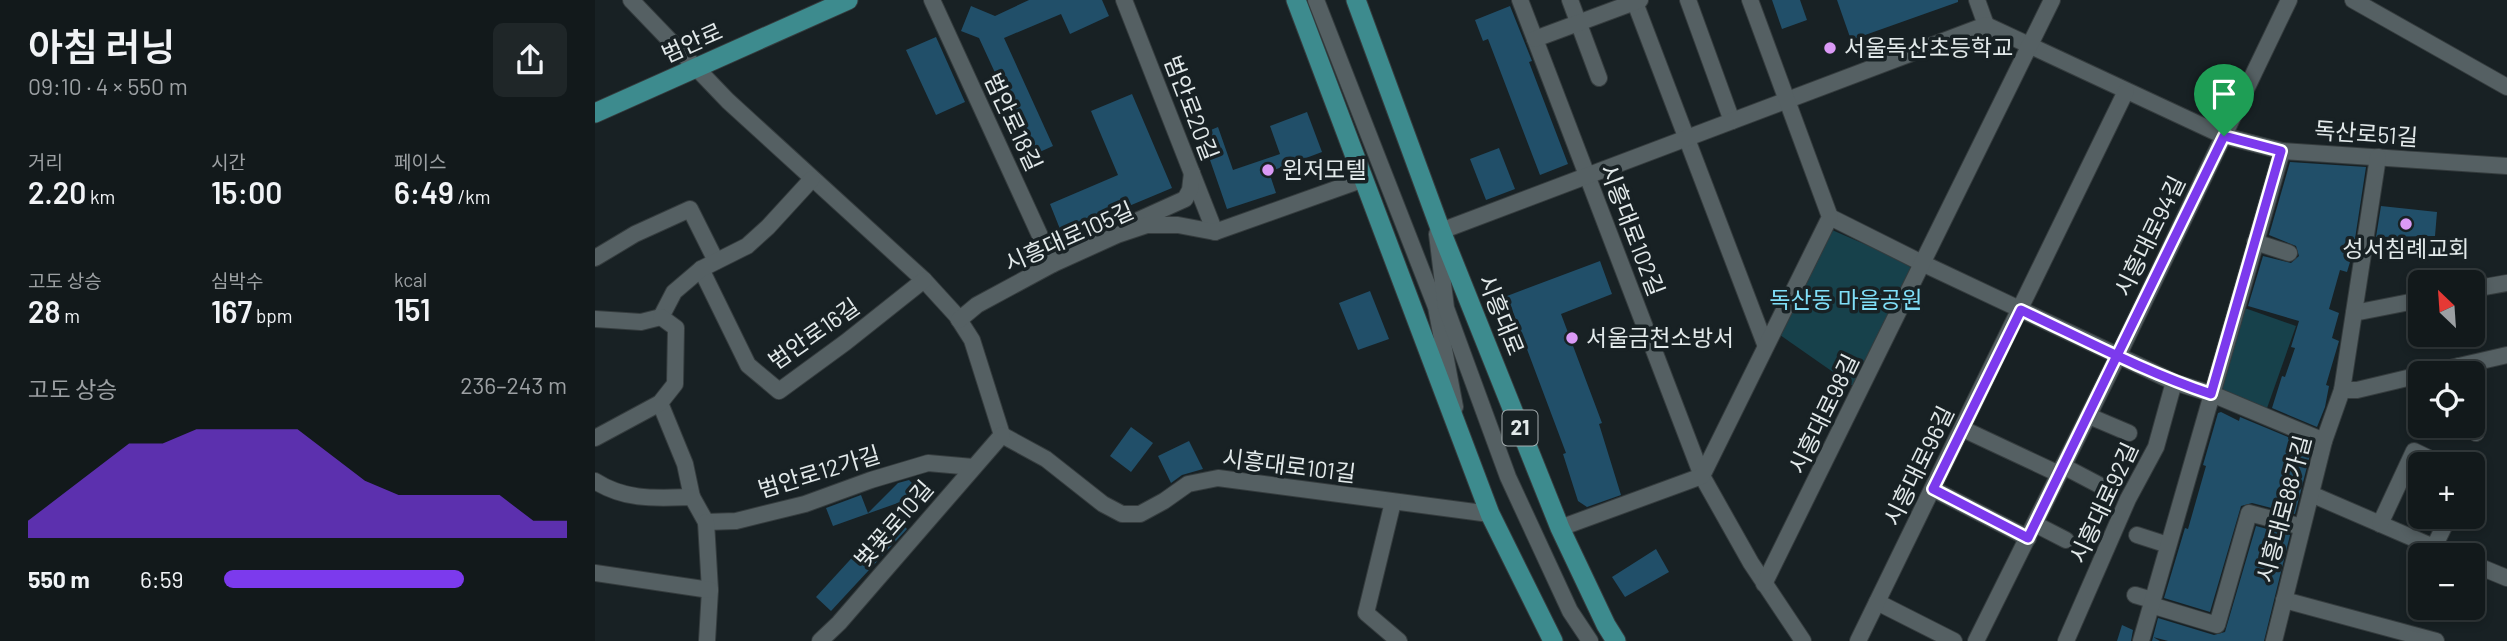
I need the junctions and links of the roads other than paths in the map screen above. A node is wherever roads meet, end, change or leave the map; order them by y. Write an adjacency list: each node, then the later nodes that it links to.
1 (631, 0): 21 (street)
2 (848, 0): 21 (main road, 범안로)
3 (932, 0): 46 (street, 범안로18길)
4 (1124, 0): 33 (street, 범안로20길)
5 (1296, 0): 36 (main road)
6 (1316, 0): 68 (street)
7 (1356, 0): 37 (main road, 시흥대로 / 21)
8 (1520, 0): 19 (street, 시흥대로102길)
9 (1570, 0): 17 (street)
10 (1688, 0): 27 (street)
11 (1750, 0): 25 (street)
12 (1977, 0): 18 (street)
13 (2052, 0): 20 (street, 시흥대로98길)
14 (2289, 0): 28 (street, 시흥대로94길)
15 (2353, 0): 23 (street)
16 (1636, 1): 17 (street); 29 (street)
17 (1579, 23): 19 (street); 22 (street)
18 (1986, 25): 20 (street, 독산로51길); 25 (street)
19 (1535, 39): 34 (street, 시흥대로102길)
20 (2031, 46): 24 (street, 독산로51길); 47 (street, 시흥대로98길)
21 (697, 68): 26 (main road, 범안로); 35 (street)
22 (1599, 78)
23 (2507, 87)
24 (2126, 91): 28 (street, 독산로51길); 53 (street, 시흥대로96길)
25 (1787, 100): 27 (street); 38 (street)
26 (595, 113)
27 (1732, 121): 29 (street)
28 (2224, 136): 30 (street, 독산로51길); 60 (street, 시흥대로94길)
29 (1686, 138): 34 (street); 58 (street)
30 (2281, 151): 31 (street, 독산로51길); 42 (street)
31 (2378, 157): 32 (street, 독산로51길); 54 (street, 시흥대로88가길)
32 (2507, 166)
33 (1192, 173): 40 (street, 범안로20길); 41 (street)
34 (1587, 175): 39 (street); 77 (street, 시흥대로102길)
35 (812, 179): 45 (street); 49 (street)
36 (1364, 179): 40 (street); 68 (main road)
37 (1434, 211): 39 (main road, 시흥대로 / 21); 107 (street)
38 (1830, 217): 47 (street); 58 (street)
39 (1441, 231): 88 (main road, 시흥대로 / 21)
40 (1215, 232): 41 (street, 시흥대로105길)
41 (1117, 235): 46 (street, 시흥대로105길)
42 (2255, 242): 43 (street); 65 (street)
43 (2289, 253)
44 (595, 258): 45 (street)
45 (716, 261): 48 (street)
46 (1053, 264): 57 (street, 시흥대로105길)
47 (1924, 264): 53 (street); 97 (street, 시흥대로98길)
48 (701, 269): 49 (street, 범안로16길); 55 (street)
49 (924, 280): 57 (street)
50 (2507, 283): 51 (street)
51 (2485, 287)
52 (2408, 302): 54 (street)
53 (2021, 310): 60 (street); 69 (street, 시흥대로96길)
54 (2354, 313): 64 (street, 시흥대로88가길)
55 (661, 317): 56 (street); 66 (street)
56 (595, 319)
57 (959, 320): 71 (street)
58 (1765, 344): 77 (street)
59 (2507, 355): 61 (street)
60 (2118, 356): 63 (street); 67 (street, 시흥대로94길)
61 (2485, 361)
62 (2408, 378): 64 (street)
63 (2174, 382): 65 (street); 113 (street, 시흥대로92길)
64 (2342, 390): 73 (street, 시흥대로88가길)
65 (2211, 394): 73 (street); 93 (street)
66 (660, 403): 72 (street); 82 (street)
67 (2089, 416): 70 (street); 76 (street, 시흥대로94길)
68 (1458, 428): 84 (main road)
69 (1963, 429): 76 (street); 80 (street, 시흥대로96길)
70 (2129, 433)
71 (1002, 435): 75 (street, 벚꽃로10길); 83 (street, 시흥대로101길)
72 (595, 438)
73 (2324, 441): 81 (street, 시흥대로88가길)
74 (2408, 464): 86 (street)
75 (972, 467): 85 (street, 범안로12가길); 104 (street, 벚꽃로10길)
76 (2061, 470): 79 (street); 89 (street, 시흥대로94길)
77 (1702, 476): 88 (street); 97 (street)
78 (595, 481): 82 (street)
79 (2103, 487)
80 (1933, 489): 89 (street); 101 (street, 시흥대로96길)
81 (2311, 494): 86 (street); 87 (street, 시흥대로88가길)
82 (692, 498): 85 (street)
83 (1393, 502): 84 (street, 시흥대로101길); 105 (street)
84 (1490, 514): 106 (main road)
85 (706, 523): 98 (street)
86 (2380, 524): 92 (street)
87 (2302, 527): 100 (street, 시흥대로88가길); 102 (street)
88 (1560, 528): 108 (main road, 시흥대로 / 21)
89 (2031, 531): 91 (street); 112 (street, 시흥대로94길)
90 (2137, 535): 93 (street)
91 (2066, 540)
92 (2425, 543)
93 (2168, 545): 102 (street)
94 (2485, 569): 96 (street)
95 (595, 573): 98 (street)
96 (2507, 578)
97 (1764, 584): 109 (street)
98 (710, 590): 103 (street)
99 (2135, 595): 102 (street)
100 (2284, 600): 115 (street, 시흥대로88가길); 116 (street)
101 (1877, 602): 110 (street, 시흥대로96길); 111 (street)
102 (2152, 603): 114 (street)
103 (707, 641)
104 (820, 641)
105 (1399, 641)
106 (1553, 641)
107 (1590, 641)
108 (1616, 641)
109 (1803, 641)
110 (1858, 641)
111 (1954, 641)
112 (1976, 641)
113 (2066, 641)
114 (2141, 641)
115 (2274, 641)
116 (2436, 641)

